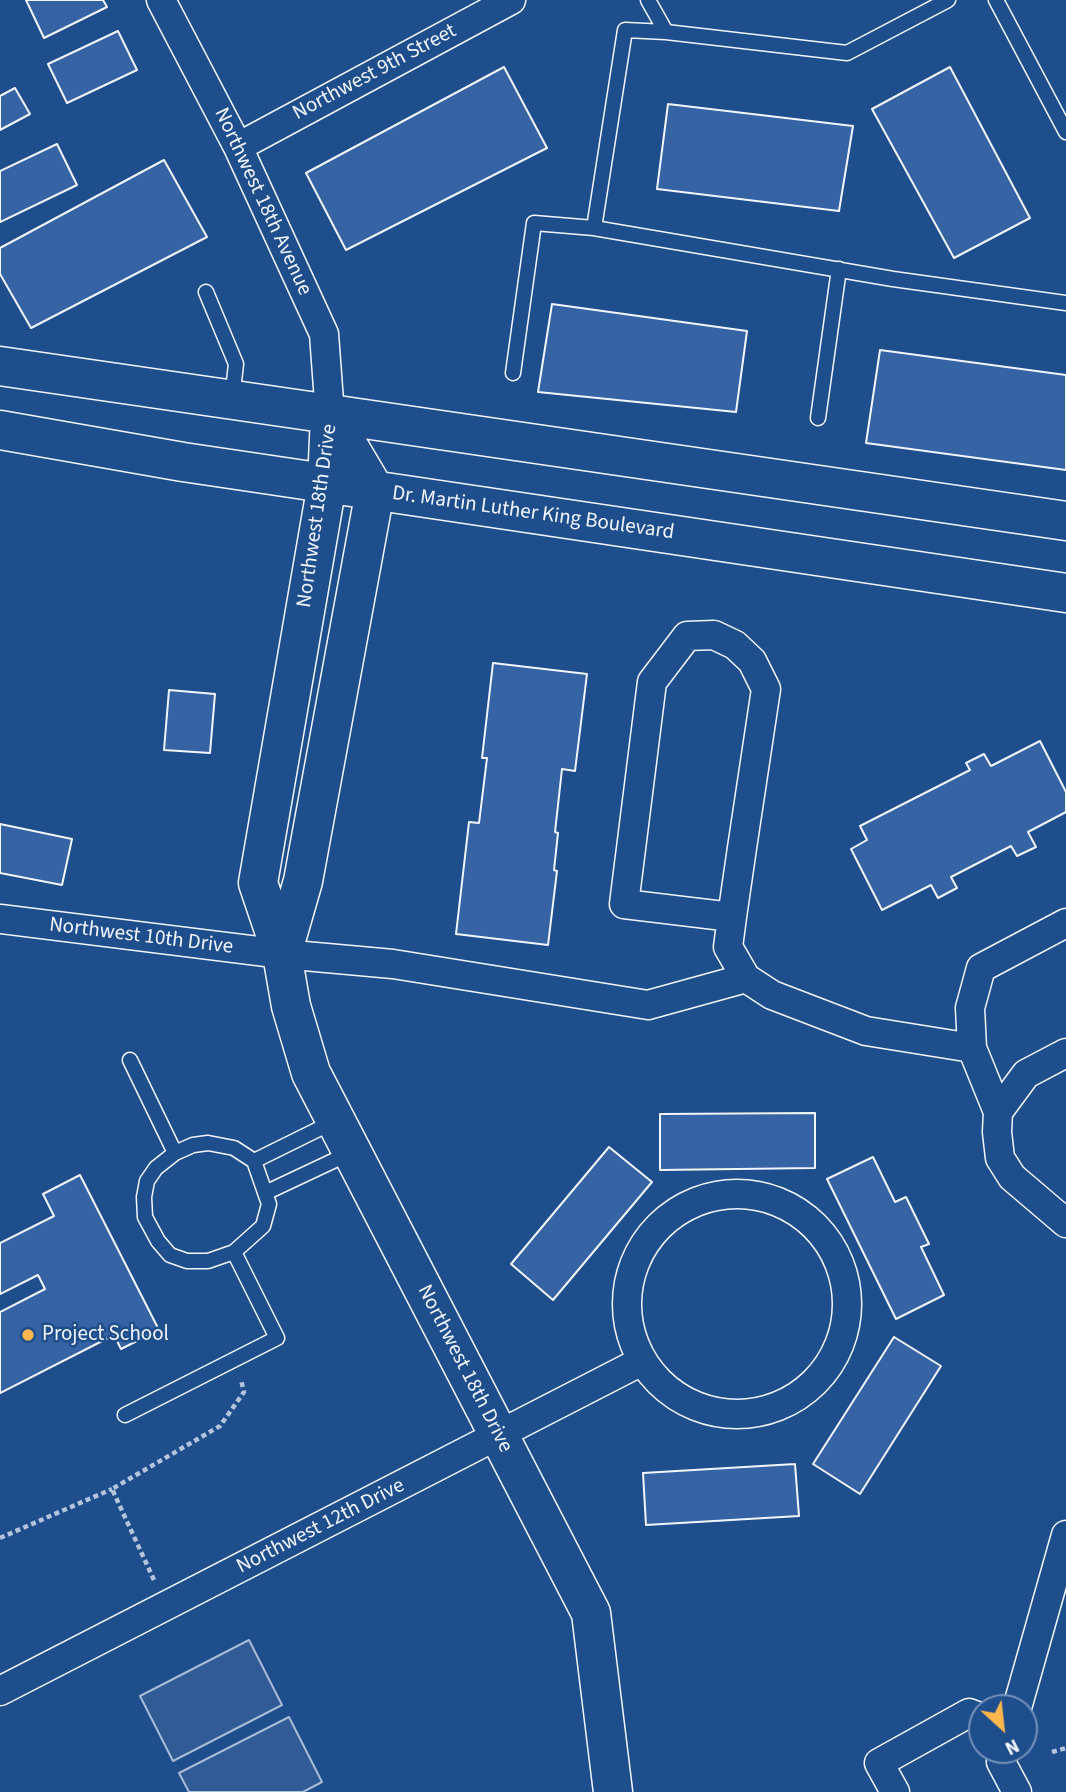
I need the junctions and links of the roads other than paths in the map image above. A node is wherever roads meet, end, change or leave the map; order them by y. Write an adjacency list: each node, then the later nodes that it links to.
1 (161, 0): 8 (street, Northwest 18th Avenue)
2 (512, 0): 8 (street, Northwest 9th Street)
3 (648, 0): 6 (lane)
4 (948, 0): 6 (lane)
5 (996, 0): 7 (lane)
6 (666, 32): 9 (lane)
7 (1066, 132)
8 (238, 147): 16 (street, Northwest 18th Avenue)
9 (594, 228): 10 (lane); 14 (lane)
10 (839, 270): 12 (lane); 17 (lane)
11 (206, 292): 15 (lane)
12 (1066, 303)
13 (0, 366): 15 (main road)
14 (513, 373)
15 (232, 400): 16 (main road)
16 (330, 415): 19 (main road, Northwest 18th Drive); 20 (main road, Northwest 18th Drive); 21 (main road)
17 (818, 418)
18 (0, 430): 19 (main road, Dr. Martin Luther King Boulevard)
19 (327, 484): 20 (main road, Dr. Martin Luther King Boulevard); 26 (main road, Northwest 18th Drive)
20 (375, 491): 22 (main road, Dr. Martin Luther King Boulevard); 26 (main road, Northwest 18th Drive)
21 (1066, 521)
22 (1066, 593)
23 (732, 918): 23 (street); 27 (street)
24 (0, 919): 26 (street, Northwest 10th Drive)
25 (1066, 923): 28 (street)
26 (282, 954): 27 (street, Northwest 10th Drive); 32 (main road, Northwest 18th Drive)
27 (746, 978): 28 (street)
28 (972, 1048): 31 (street)
29 (1066, 1053): 31 (street)
30 (130, 1060): 33 (lane)
31 (999, 1112): 36 (street)
32 (345, 1136): 34 (lane); 35 (lane); 40 (main road, Northwest 18th Drive)
33 (175, 1153): 34 (lane); 37 (lane)
34 (254, 1161): 35 (lane)
35 (265, 1193): 37 (lane)
36 (1066, 1223)
37 (234, 1252): 39 (lane)
38 (642, 1361): 38 (street); 40 (street, Northwest 12th Drive)
39 (125, 1415)
40 (499, 1437): 42 (street, Northwest 12th Drive); 46 (main road, Northwest 18th Drive)
41 (1066, 1535): 43 (street)
42 (0, 1690)
43 (1021, 1694)
44 (968, 1714): 47 (street)
45 (1002, 1764): 48 (street)
46 (613, 1792)
47 (895, 1792)
48 (1017, 1792)

